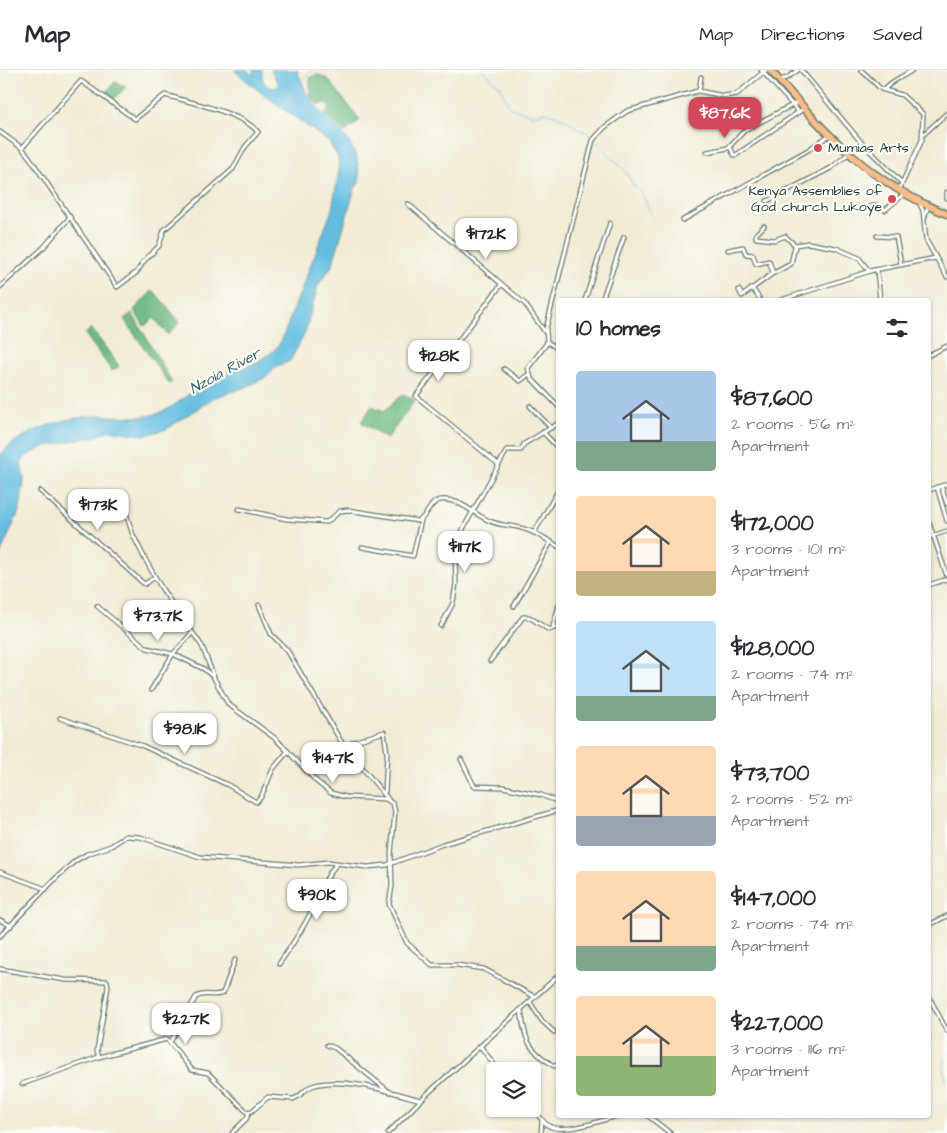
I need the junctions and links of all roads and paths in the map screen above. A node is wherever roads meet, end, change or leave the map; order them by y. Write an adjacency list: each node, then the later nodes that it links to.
1 (801, 70): 6 (street); 19 (street)
2 (861, 70): 7 (street)
3 (912, 70): 7 (street)
4 (766, 72): 6 (highway); 8 (street)
5 (701, 77): 8 (street)
6 (778, 83): 9 (highway)
7 (884, 90): 13 (street)
8 (699, 91): 53 (street)
9 (795, 104): 10 (highway); 15 (street)
10 (801, 110): 14 (highway); 15 (street)
11 (947, 114): 13 (street)
12 (0, 132): 16 (street)
13 (924, 135): 19 (street)
14 (828, 136): 18 (highway); 30 (street)
15 (730, 147): 17 (street)
16 (22, 148): 29 (street); 29 (street)
17 (708, 152)
18 (848, 154): 20 (highway); 23 (street)
19 (902, 183): 20 (street)
20 (902, 192): 24 (highway); 27 (street)
21 (947, 192): 22 (street)
22 (947, 198)
23 (768, 201)
24 (918, 201): 26 (highway); 31 (street)
25 (408, 204): 44 (street)
26 (928, 206): 28 (highway); 31 (street)
27 (869, 207)
28 (947, 214)
29 (70, 217): 45 (street)
30 (684, 220)
31 (924, 222): 38 (street)
32 (610, 223): 48 (street)
33 (764, 226): 36 (street)
34 (877, 236): 39 (street)
35 (624, 237): 49 (street)
36 (795, 246): 41 (street); 42 (street)
37 (728, 250): 42 (street)
38 (936, 258): 39 (street); 43 (street)
39 (901, 264): 40 (street)
40 (877, 270): 41 (street); 52 (street)
41 (870, 271): 51 (street)
42 (773, 273): 46 (street)
43 (947, 277)
44 (501, 285): 53 (street); 66 (street)
45 (0, 287)
46 (752, 288): 47 (street); 50 (street)
47 (739, 290)
48 (586, 298)
49 (603, 298)
50 (759, 298)
51 (788, 298)
52 (880, 298)
53 (545, 332): 54 (street)
54 (547, 342): 56 (street); 59 (street)
55 (947, 346): 57 (street)
56 (556, 347)
57 (931, 354)
58 (504, 369): 59 (street)
59 (529, 374): 60 (street)
60 (556, 404)
61 (530, 406): 63 (street)
62 (556, 425): 63 (street)
63 (551, 428): 64 (street)
64 (543, 432): 65 (street); 66 (street)
65 (556, 446)
66 (498, 464): 75 (street)
67 (947, 484): 68 (street)
68 (939, 487): 69 (street); 73 (street); 77 (street)
69 (931, 489)
70 (40, 491): 84 (street)
71 (556, 494): 79 (street)
72 (122, 502): 84 (street)
73 (947, 504)
74 (239, 509): 76 (street)
75 (472, 511): 76 (street); 79 (street); 90 (street)
76 (422, 520): 83 (street)
77 (947, 520)
78 (947, 531): 80 (street)
79 (534, 533): 81 (street)
80 (931, 536): 85 (street)
81 (551, 542): 82 (street); 89 (street)
82 (556, 544)
83 (362, 547)
84 (155, 577): 92 (street)
85 (947, 578): 86 (street)
86 (931, 584)
87 (259, 605): 101 (street)
88 (97, 606): 93 (street)
89 (514, 606)
90 (442, 626)
91 (556, 629): 94 (street)
92 (192, 633): 93 (street); 95 (street)
93 (173, 654): 95 (street); 96 (street)
94 (490, 661)
95 (215, 680): 99 (street)
96 (150, 690)
97 (60, 718): 99 (street)
98 (353, 742): 101 (street)
99 (288, 751): 102 (street)
100 (461, 759): 103 (street)
101 (384, 793): 102 (street)
102 (389, 800): 106 (street)
103 (556, 801)
104 (556, 811): 106 (street)
105 (337, 864): 106 (street); 108 (street); 115 (street)
106 (391, 864): 118 (street)
107 (0, 872): 108 (street)
108 (46, 889): 112 (street)
109 (947, 916): 111 (street)
110 (0, 920): 112 (street)
111 (931, 924)
112 (11, 926): 113 (street)
113 (0, 936)
114 (235, 960): 124 (street)
115 (279, 964)
116 (0, 969): 127 (street)
117 (556, 978): 118 (street)
118 (535, 997): 119 (street)
119 (530, 1001): 121 (street); 123 (street)
120 (931, 1001): 122 (street)
121 (521, 1009): 126 (street); 129 (street)
122 (947, 1031)
123 (554, 1032)
124 (171, 1041): 127 (street); 133 (street)
125 (327, 1044): 131 (street)
126 (480, 1046): 128 (street); 132 (street)
127 (100, 1057): 130 (street)
128 (492, 1062)
129 (556, 1066)
130 (22, 1084)
131 (390, 1092): 132 (street); 133 (street)
132 (421, 1100): 139 (street)
133 (249, 1112): 138 (street)
134 (540, 1117): 137 (street)
135 (609, 1118): 137 (street)
136 (652, 1118): 141 (street)
137 (542, 1120): 140 (street)
138 (232, 1133)
139 (388, 1133)
140 (541, 1133)
141 (670, 1133)

